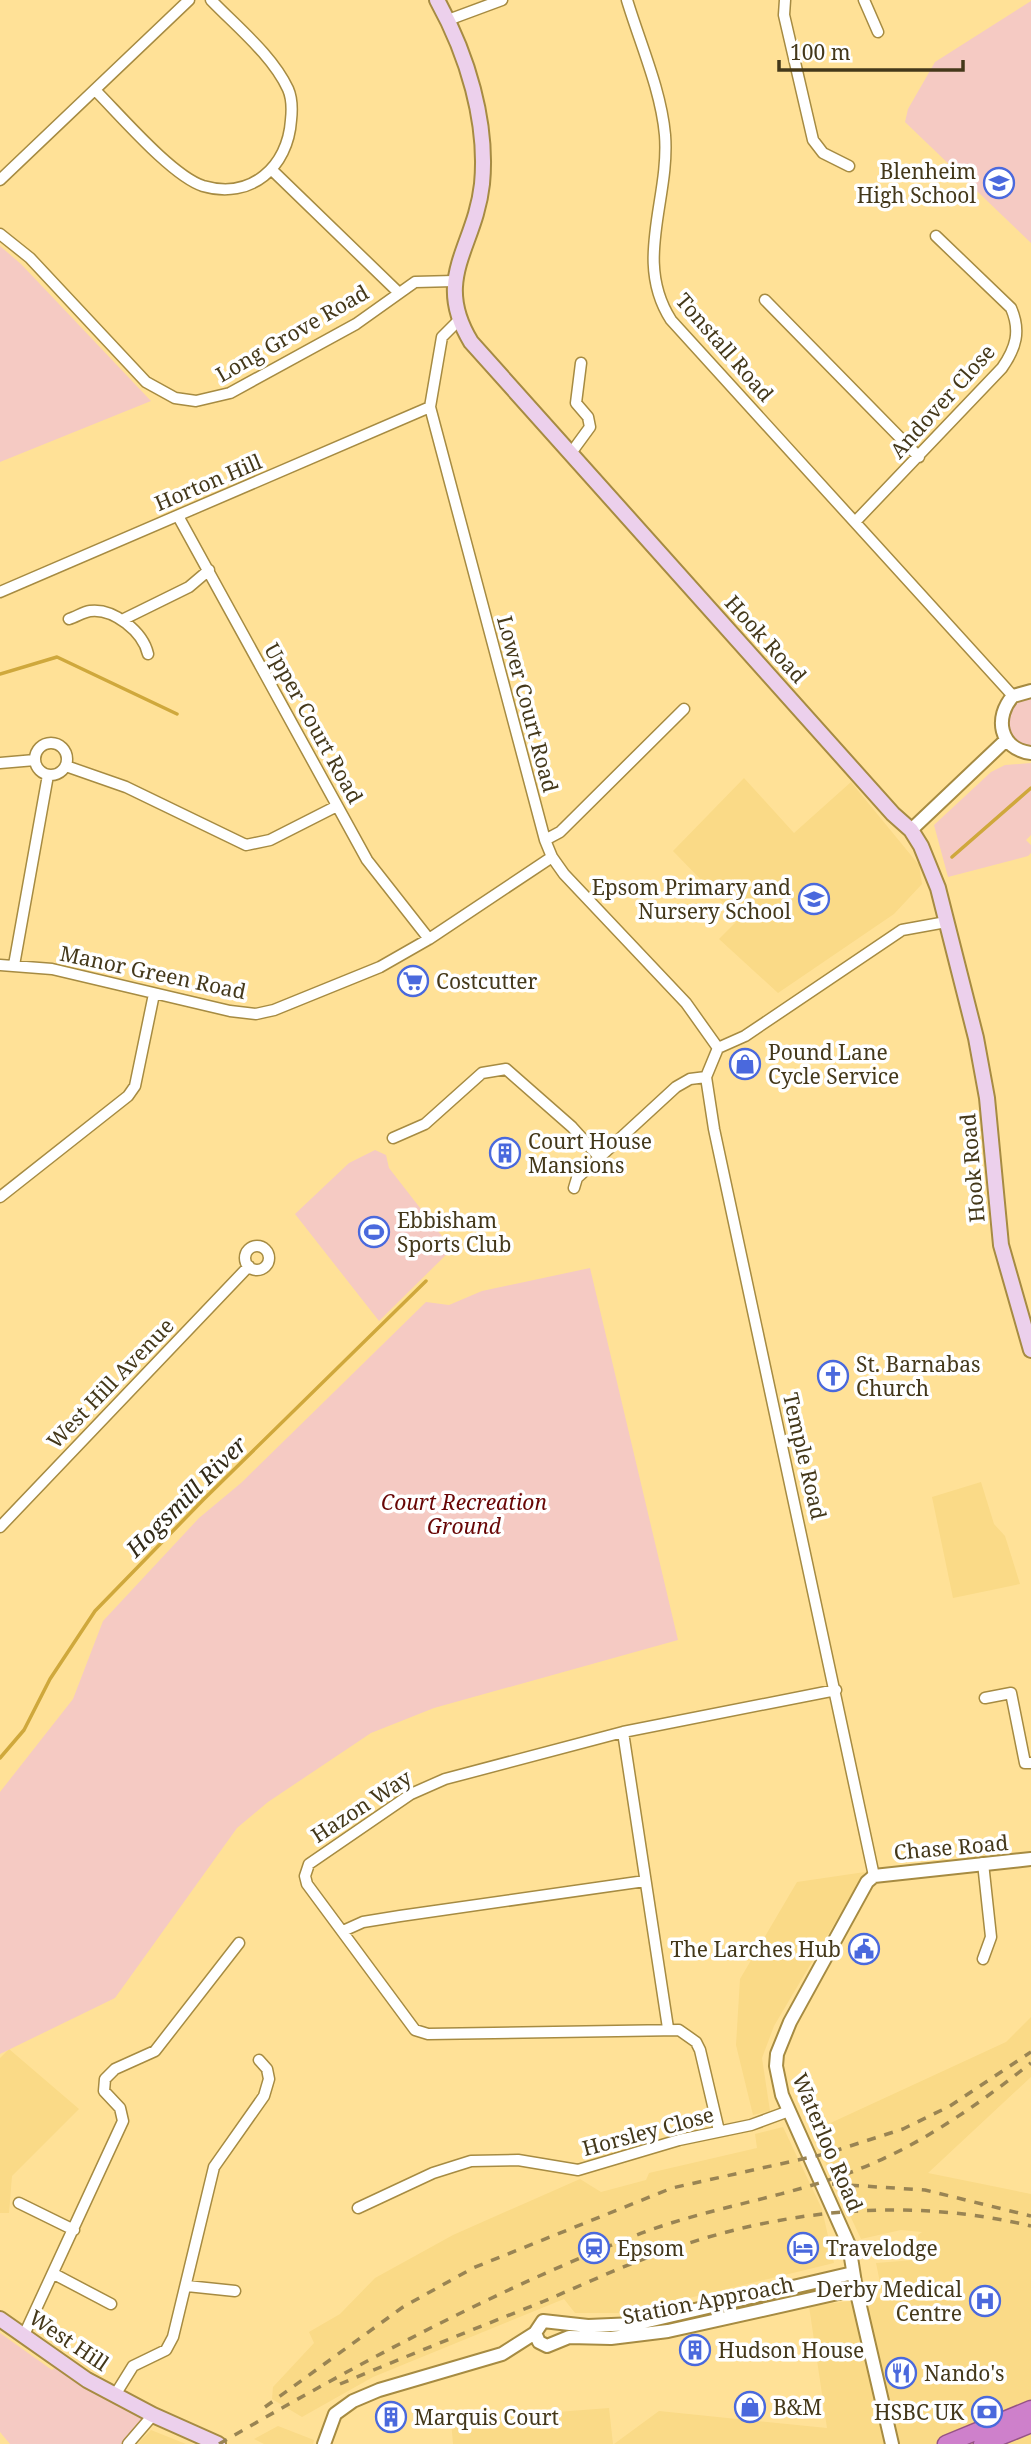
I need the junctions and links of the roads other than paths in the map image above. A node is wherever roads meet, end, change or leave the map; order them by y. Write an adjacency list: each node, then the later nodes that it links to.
1 (189, 0): 10 (street)
2 (211, 0): 12 (street)
3 (437, 0): 8 (main road, Hook Road)
4 (502, 0): 8 (street)
5 (626, 0): 25 (street, Tonstall Road)
6 (785, 0): 11 (street)
7 (864, 0): 9 (street)
8 (448, 20): 16 (main road, Hook Road)
9 (878, 32)
10 (95, 90): 12 (street); 13 (street)
11 (849, 166)
12 (273, 171): 17 (street)
13 (0, 180)
14 (0, 234): 17 (street, Long Grove Road)
15 (936, 236): 23 (street, Andover Close)
16 (454, 282): 17 (street, Long Grove Road); 19 (main road, Hook Road)
17 (398, 292)
18 (765, 300): 23 (street)
19 (458, 321): 21 (street, Lower Court Road); 22 (main road, Hook Road)
20 (581, 363): 22 (street)
21 (430, 407): 24 (street, Horton Hill); 42 (street, Lower Court Road)
22 (571, 453): 41 (main road, Hook Road)
23 (919, 457): 25 (street, Andover Close)
24 (178, 516): 26 (street, Upper Court Road); 27 (street, Horton Hill)
25 (855, 522): 32 (street, Tonstall Road)
26 (209, 570): 29 (street); 40 (street, Upper Court Road)
27 (0, 592)
28 (69, 619): 29 (street)
29 (122, 620): 30 (street)
30 (148, 654)
31 (1031, 691): 32 (street)
32 (1013, 696): 34 (street)
33 (684, 709): 42 (street)
34 (1006, 740): 35 (street); 41 (street)
35 (1031, 753)
36 (36, 760): 37 (street); 38 (street); 39 (street)
37 (0, 763)
38 (66, 766): 39 (street); 40 (street)
39 (48, 775): 47 (street)
40 (337, 806): 45 (street, Upper Court Road)
41 (911, 830): 44 (main road, Hook Road)
42 (545, 840): 43 (street, Lower Court Road)
43 (552, 858): 45 (street, Manor Green Road); 49 (street, Lower Court Road)
44 (946, 922): 49 (street); 56 (main road, Hook Road)
45 (429, 939): 48 (street, Manor Green Road)
46 (0, 965): 47 (street, Manor Green Road)
47 (14, 965): 48 (street, Manor Green Road)
48 (154, 994): 54 (street)
49 (718, 1048): 50 (street)
50 (706, 1077): 52 (street); 58 (street, Temple Road)
51 (393, 1138): 52 (street)
52 (599, 1157): 53 (street)
53 (574, 1188)
54 (0, 1197)
55 (249, 1266): 57 (street, West Hill Avenue)
56 (1030, 1347)
57 (0, 1527)
58 (836, 1690): 60 (street, Hazon Way); 64 (street, Temple Road)
59 (985, 1698): 61 (street)
60 (624, 1732): 65 (street); 66 (street, Hazon Way)
61 (1031, 1763)
62 (1031, 1859): 63 (street, Chase Road)
63 (983, 1863): 64 (street, Chase Road); 68 (street)
64 (874, 1876): 71 (street, Waterloo Road)
65 (646, 1881): 66 (street); 69 (street)
66 (343, 1931): 69 (street, Hazon Way)
67 (239, 1943): 75 (street)
68 (983, 1959)
69 (668, 2028): 72 (street)
70 (259, 2060): 78 (street, West Hill)
71 (789, 2111): 72 (street, Horsley Close); 76 (street, Waterloo Road)
72 (719, 2131): 74 (street, Horsley Close)
73 (19, 2203): 75 (street)
74 (358, 2208)
75 (74, 2230): 77 (street)
76 (853, 2273): 79 (street, Waterloo Road); 83 (street, Station Approach)
77 (54, 2274): 81 (street); 84 (street)
78 (187, 2287): 80 (street); 85 (street, West Hill)
79 (856, 2289): 83 (street, Station Approach); 92 (street, Waterloo Road)
80 (235, 2291)
81 (111, 2304)
82 (0, 2319): 84 (main road, West Hill)
83 (535, 2333): 91 (street, Station Approach)
84 (24, 2335): 85 (main road, West Hill)
85 (114, 2395): 87 (main road, West Hill)
86 (1031, 2409): 93 (highway)
87 (153, 2415): 89 (street); 90 (main road, West Hill)
88 (1031, 2424): 94 (highway)
89 (128, 2444)
90 (218, 2444)
91 (324, 2444)
92 (892, 2444)
93 (946, 2444)
94 (982, 2444)

